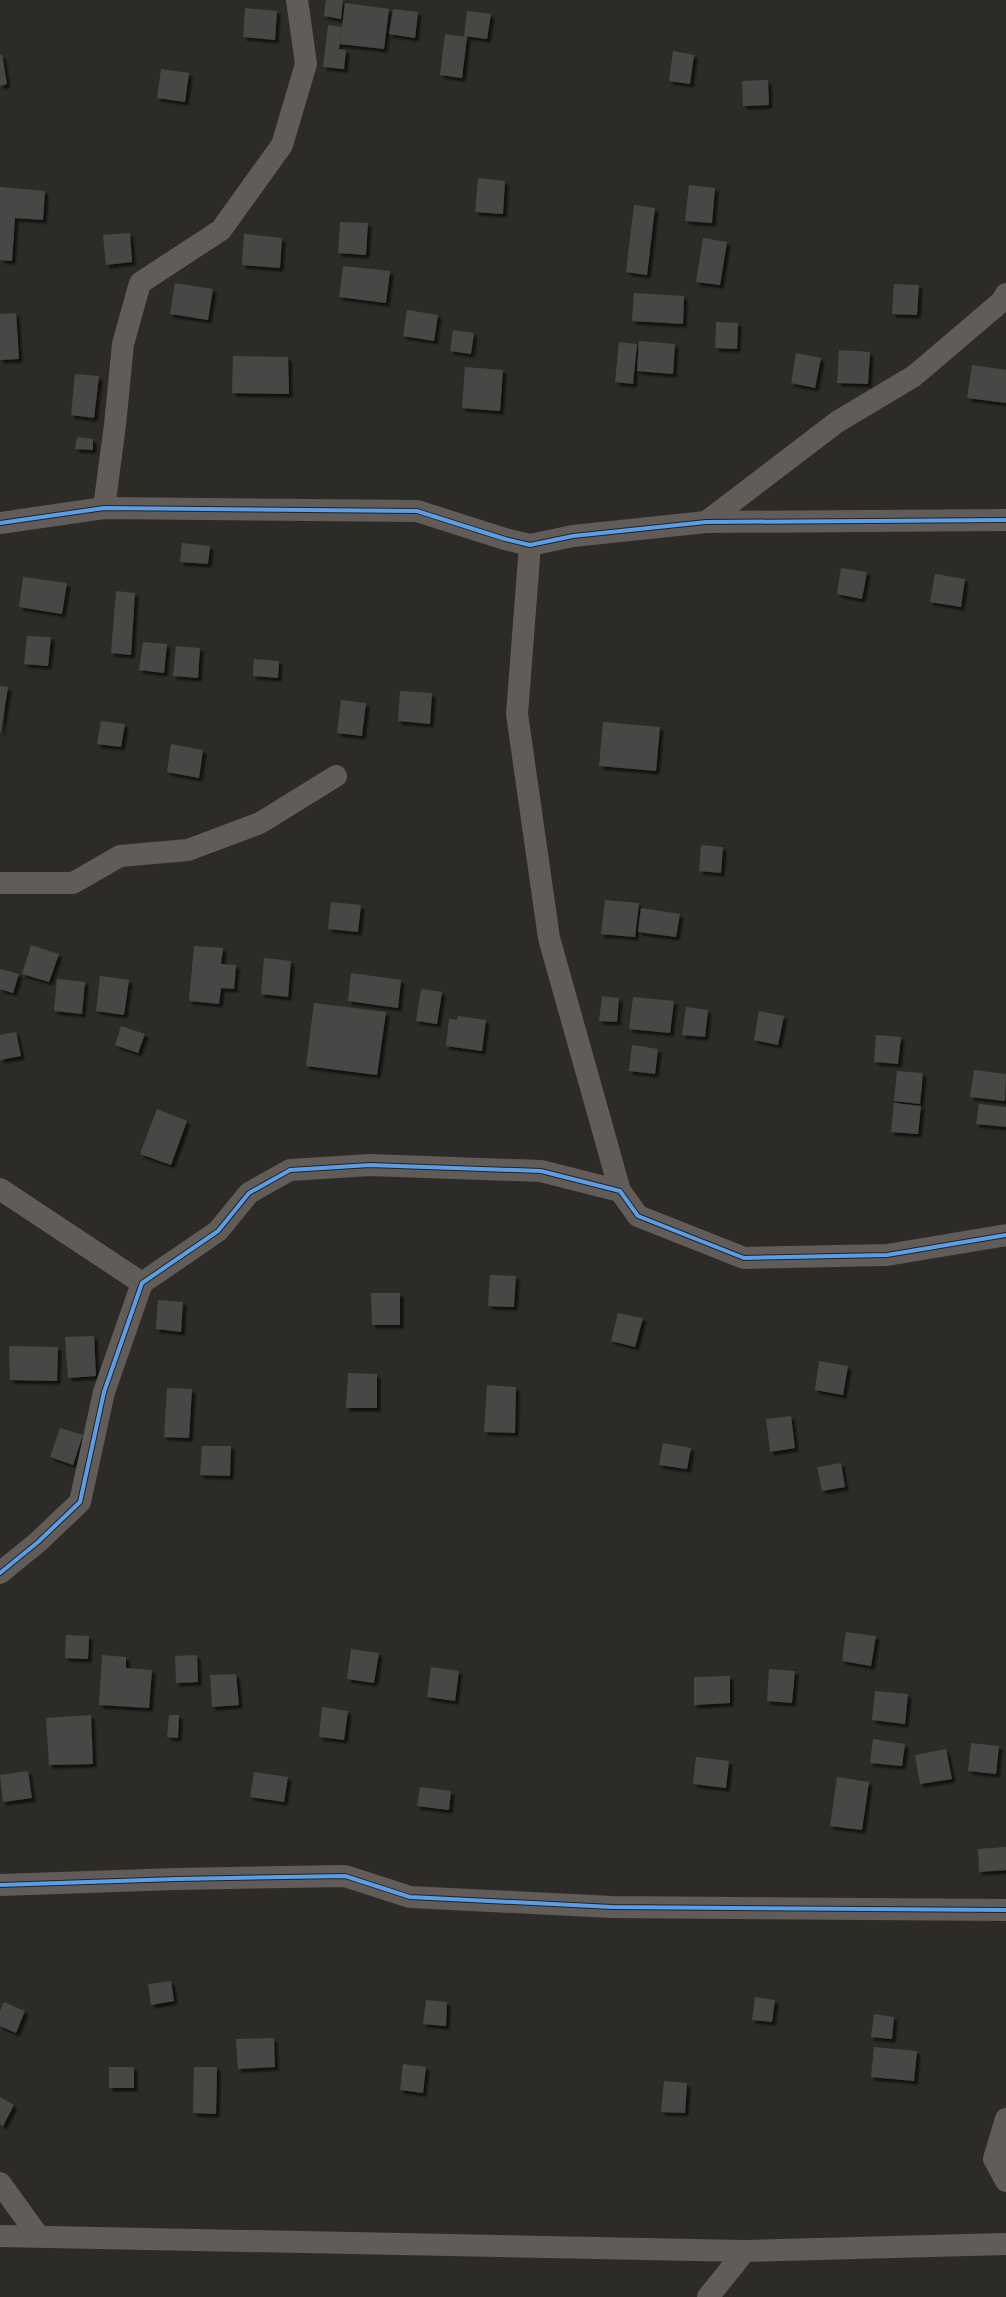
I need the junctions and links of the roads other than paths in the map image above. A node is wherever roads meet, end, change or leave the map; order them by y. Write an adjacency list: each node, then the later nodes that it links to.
1 (297, 0): 3 (street)
2 (1005, 301): 5 (street)
3 (104, 508): 6 (street); 7 (street)
4 (1006, 520): 5 (street)
5 (706, 522): 7 (street)
6 (0, 523)
7 (530, 545): 11 (street)
8 (336, 776): 9 (street)
9 (0, 883)
10 (0, 1189): 13 (street)
11 (620, 1191): 12 (street); 13 (street)
12 (1006, 1235)
13 (142, 1283): 14 (street)
14 (0, 1573)
15 (0, 1885): 16 (street)
16 (1006, 1910)
17 (1006, 2119): 18 (street)
18 (1006, 2181)
19 (0, 2183): 21 (street)
20 (0, 2236): 21 (street)
21 (39, 2237): 23 (street)
22 (1006, 2244): 23 (street)
23 (745, 2251): 24 (street)
24 (708, 2297)

